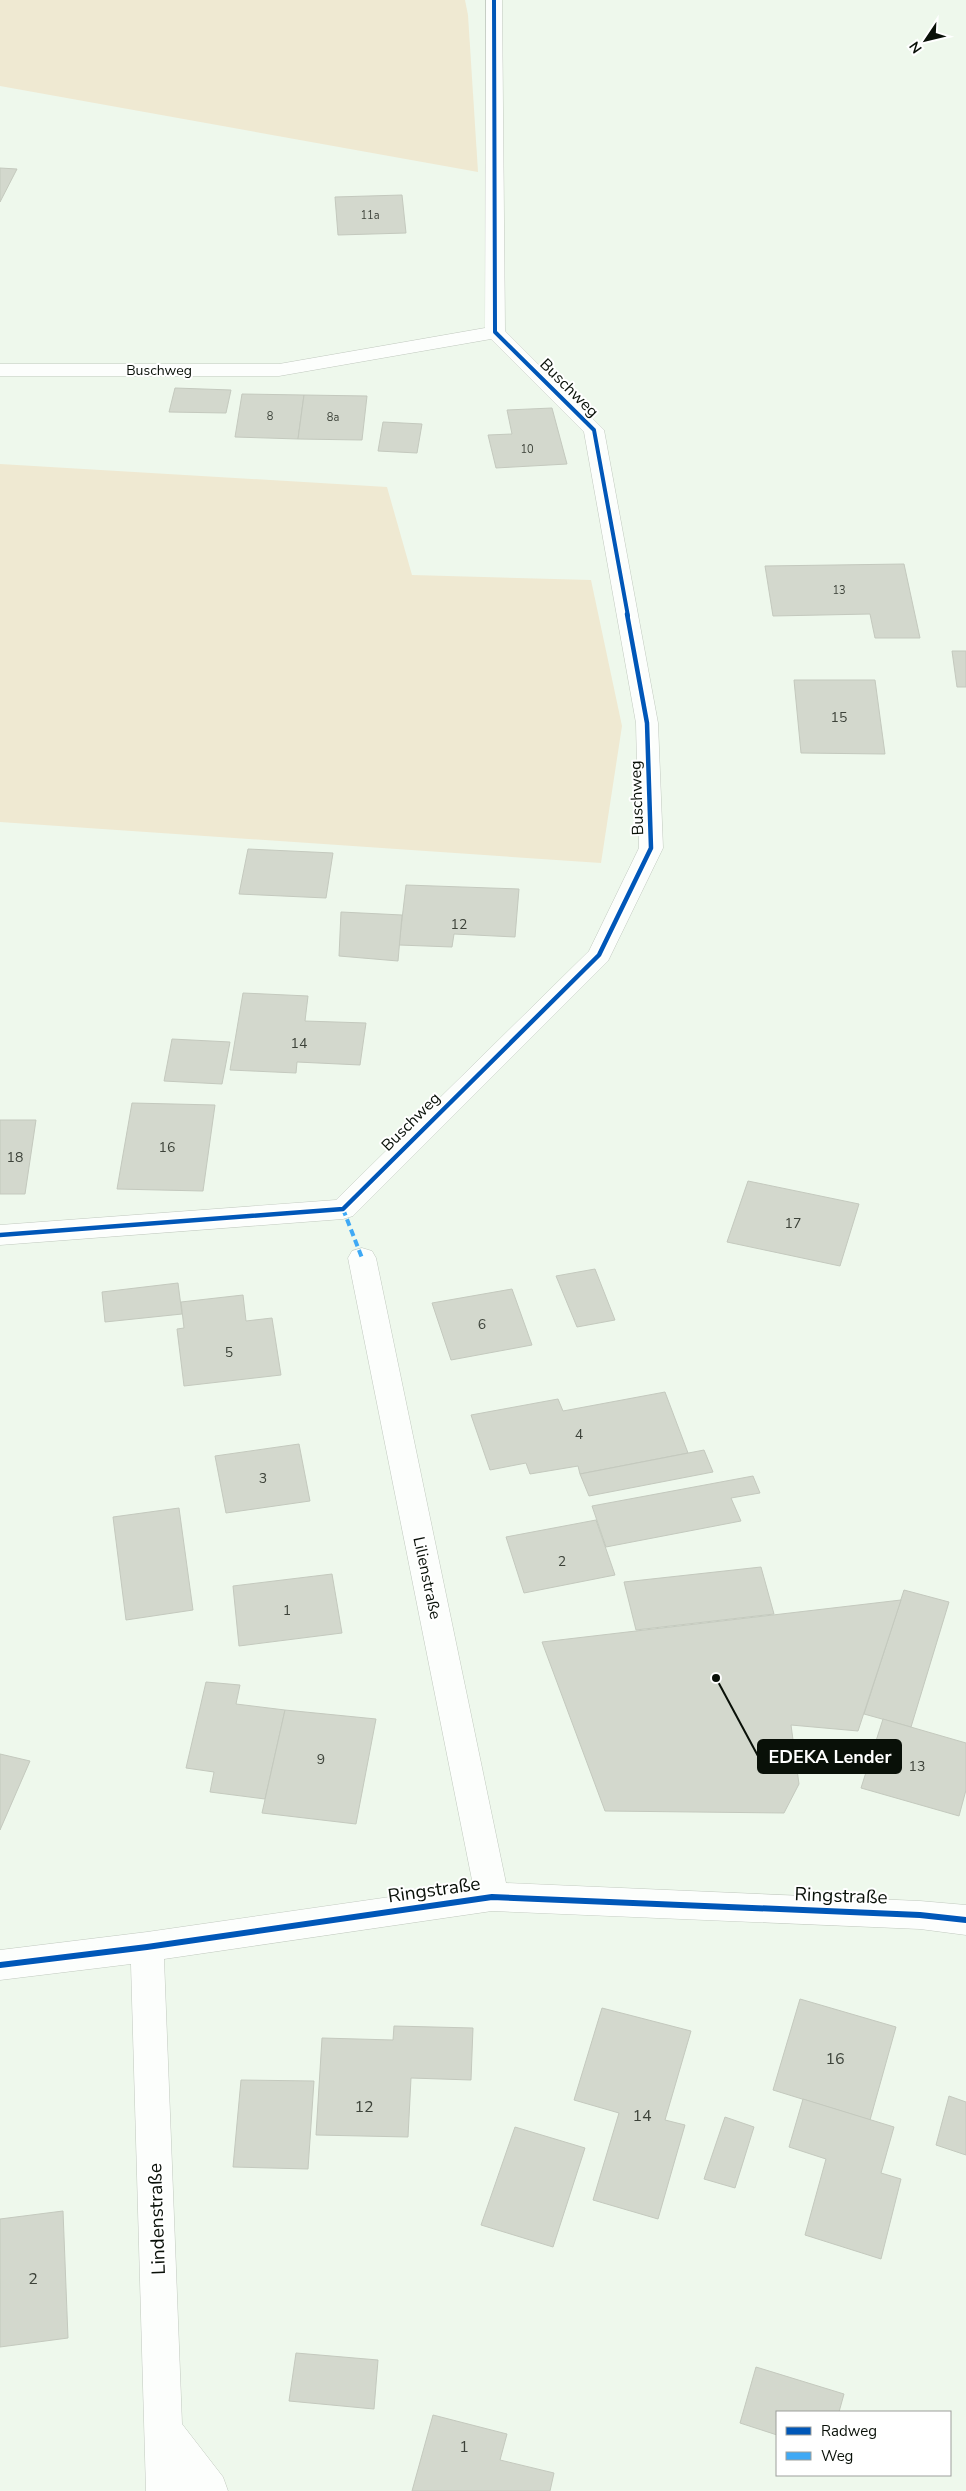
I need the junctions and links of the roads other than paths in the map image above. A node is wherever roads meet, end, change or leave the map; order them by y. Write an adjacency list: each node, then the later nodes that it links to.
1 (494, 0): 2 (street)
2 (495, 332): 3 (street, Buschweg); 4 (street, Buschweg)
3 (0, 370)
4 (0, 1235)
5 (362, 1258): 6 (street, Lilienstraße)
6 (492, 1897): 7 (street, Ringstraße); 8 (street, Ringstraße)
7 (966, 1920)
8 (147, 1947): 9 (street, Ringstraße); 10 (street, Lindenstraße)
9 (0, 1965)
10 (165, 2433): 11 (street, Lindenstraße); 12 (street)
11 (166, 2491)
12 (209, 2491)

